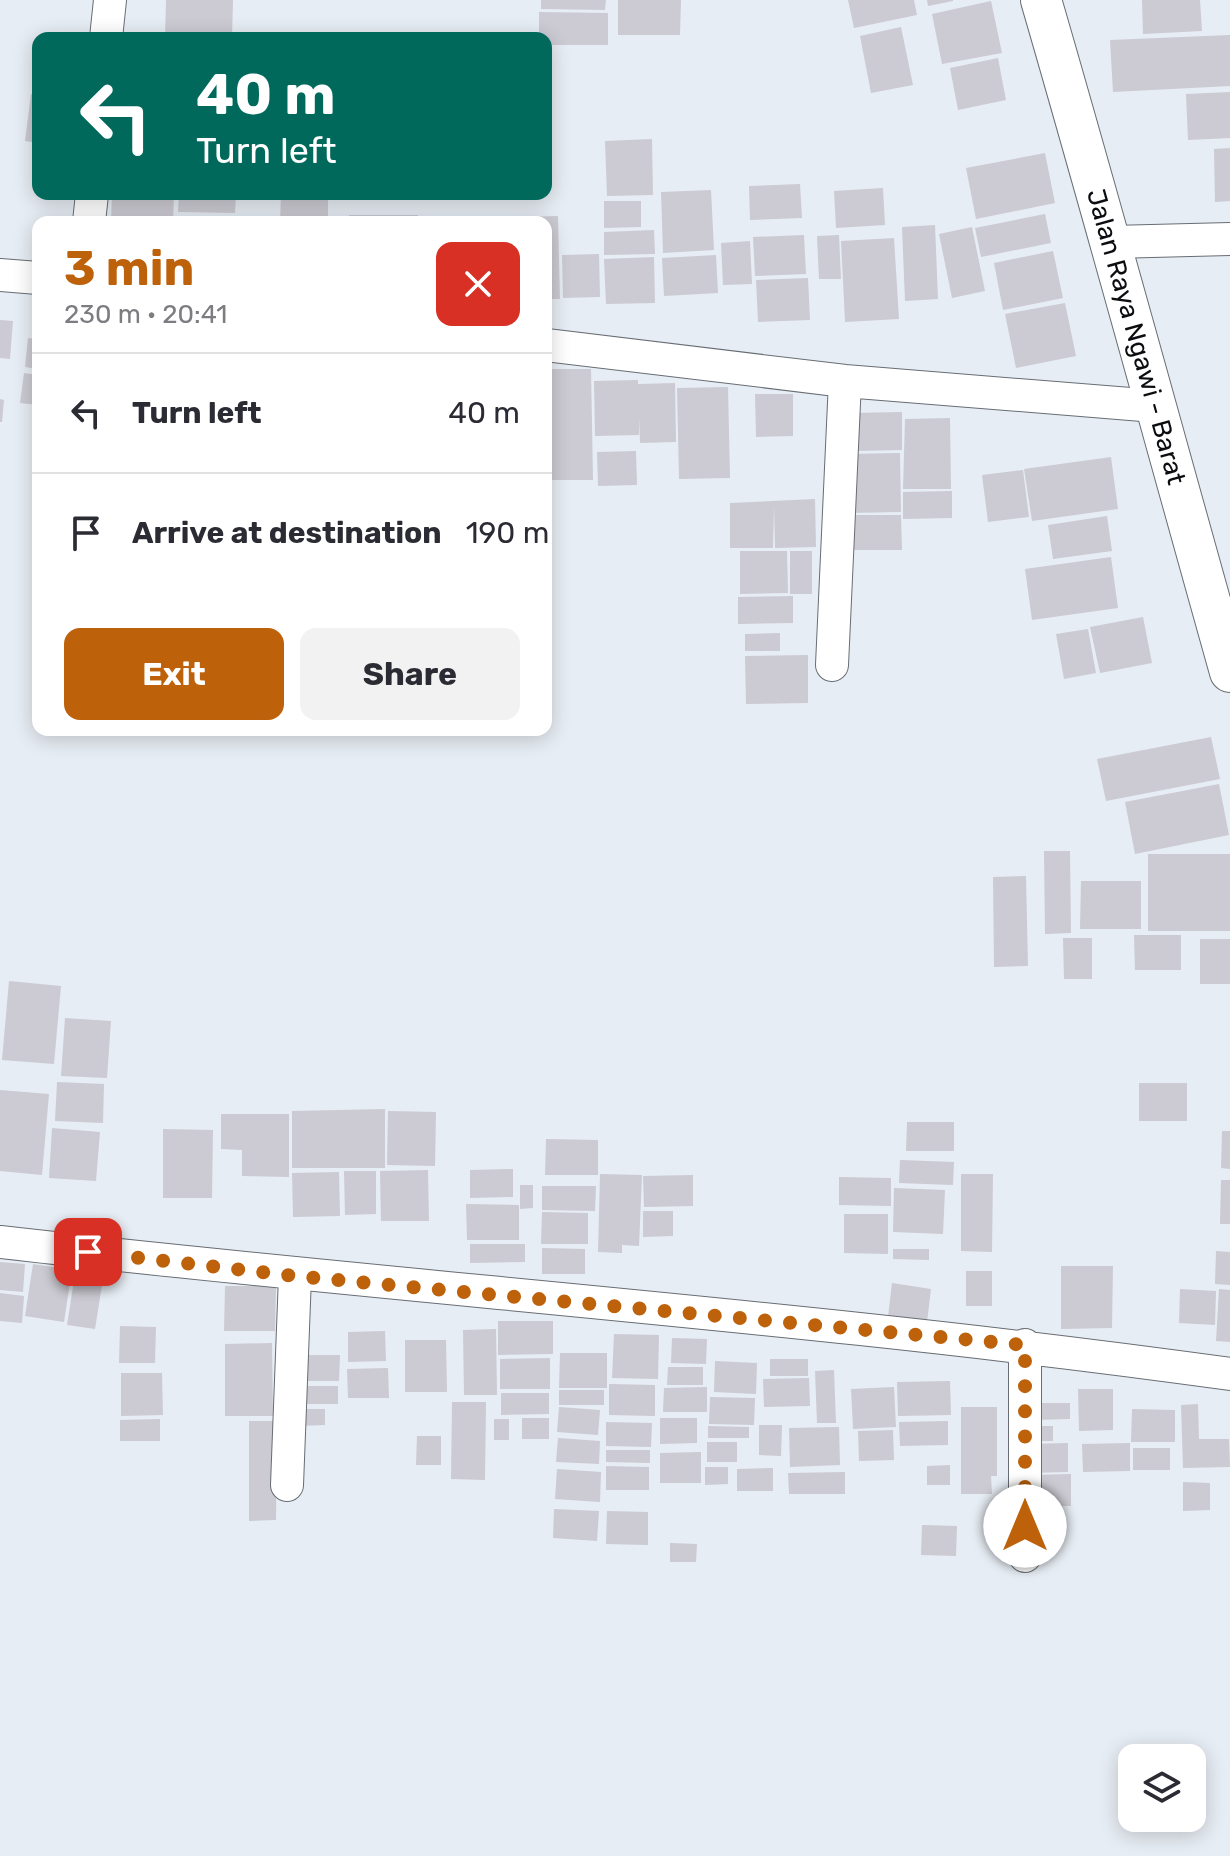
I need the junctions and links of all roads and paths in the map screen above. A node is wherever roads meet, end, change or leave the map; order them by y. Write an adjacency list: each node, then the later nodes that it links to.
1 (110, 0): 3 (street)
2 (1041, 0): 5 (main road, Jalan Raya Ngawi - Barat)
3 (107, 32)
4 (1230, 239): 5 (street)
5 (1112, 242): 10 (main road, Jalan Raya Ngawi - Barat)
6 (0, 275): 7 (street)
7 (32, 278)
8 (552, 346): 9 (street)
9 (845, 381): 10 (street); 11 (street)
10 (1155, 406): 12 (main road, Jalan Raya Ngawi - Barat)
11 (832, 665)
12 (1230, 672)
13 (0, 1242): 14 (street)
14 (295, 1276): 15 (street); 17 (street)
15 (1025, 1345): 16 (street); 18 (street)
16 (1230, 1374)
17 (287, 1485)
18 (1025, 1556)

